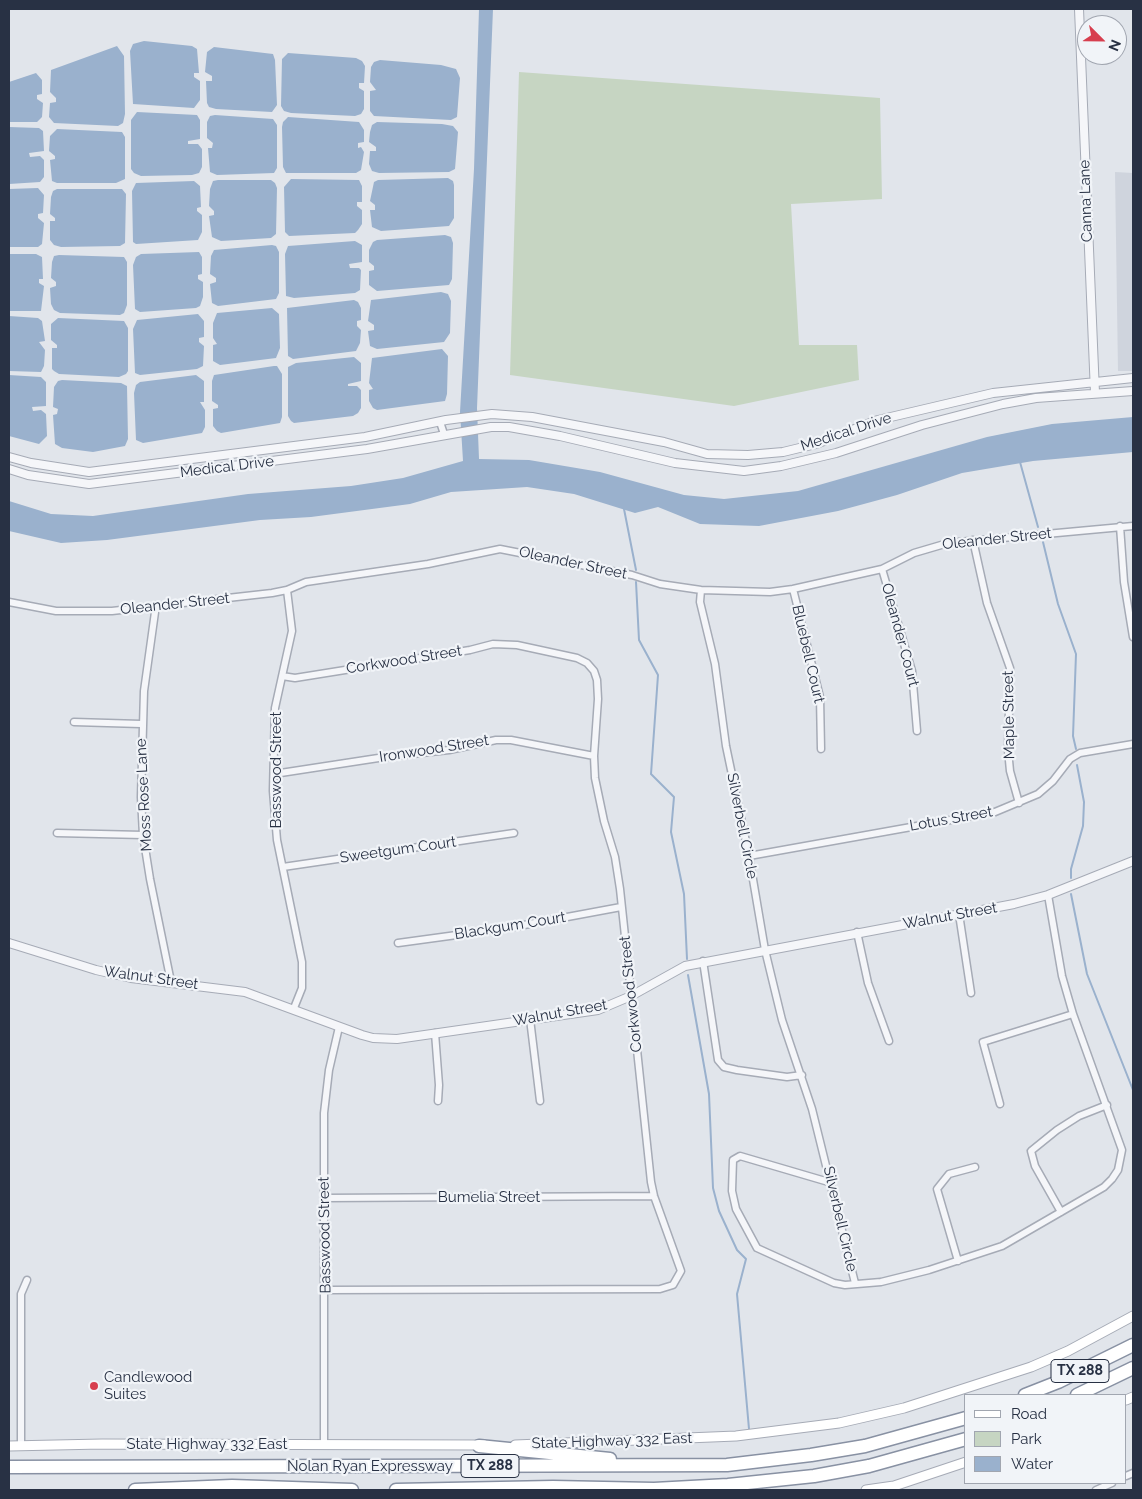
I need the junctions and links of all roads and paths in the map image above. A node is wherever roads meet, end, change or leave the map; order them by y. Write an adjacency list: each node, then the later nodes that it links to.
1 (1079, 9): 3 (street, Canna Lane)
2 (1133, 378): 3 (street, Medical Drive)
3 (1095, 380): 5 (street, Canna Lane); 6 (street, Medical Drive)
4 (1133, 391): 5 (street, Medical Drive)
5 (1095, 393): 7 (street, Medical Drive)
6 (443, 421): 7 (street); 8 (street, Medical Drive)
7 (446, 434): 9 (street, Medical Drive)
8 (9, 457)
9 (9, 469)
10 (1120, 526): 11 (street, Oleander Street); 12 (street, Oleander Street); 19 (street)
11 (1133, 526)
12 (973, 540): 13 (street, Oleander Street); 28 (street, Maple Street)
13 (882, 569): 14 (street, Oleander Street); 23 (street, Oleander Court)
14 (793, 589): 16 (street, Oleander Street); 25 (street, Bluebell Court)
15 (287, 590): 16 (street, Oleander Street); 18 (street, Oleander Street); 20 (street, Basswood Street)
16 (701, 590): 32 (street, Silverbell Circle)
17 (9, 602): 18 (street, Oleander Street)
18 (156, 605): 22 (street, Moss Rose Lane)
19 (1133, 637)
20 (282, 676): 26 (street, Corkwood Street); 27 (street, Basswood Street)
21 (74, 722): 22 (street)
22 (141, 724): 31 (street, Moss Rose Lane)
23 (917, 731)
24 (1133, 744): 28 (street, Lotus Street)
25 (821, 749)
26 (594, 756): 27 (street, Ironwood Street); 36 (street, Corkwood Street)
27 (274, 774): 34 (street, Basswood Street)
28 (1019, 804): 32 (street, Lotus Street)
29 (57, 833): 31 (street)
30 (514, 833): 34 (street, Sweetgum Court)
31 (143, 835): 43 (street, Moss Rose Lane)
32 (749, 856): 41 (street, Silverbell Circle)
33 (1133, 861): 35 (street, Walnut Street)
34 (282, 867): 46 (street, Basswood Street)
35 (1048, 895): 37 (street, Walnut Street); 47 (street, Silverbell Circle)
36 (621, 907): 40 (street, Blackgum Court); 45 (street, Corkwood Street)
37 (959, 914): 38 (street, Walnut Street); 44 (street)
38 (857, 932): 41 (street, Walnut Street); 51 (street)
39 (9, 943): 43 (street, Walnut Street)
40 (398, 943)
41 (765, 950): 42 (street, Walnut Street); 52 (street, Silverbell Circle)
42 (703, 961): 45 (street, Walnut Street); 52 (street)
43 (171, 982): 46 (street, Walnut Street)
44 (971, 993)
45 (630, 996): 48 (street, Walnut Street); 59 (street, Corkwood Street)
46 (294, 1008): 49 (street, Walnut Street)
47 (1073, 1014): 55 (street); 56 (street, Silverbell Circle)
48 (530, 1019): 50 (street, Walnut Street); 54 (street)
49 (339, 1027): 50 (street, Walnut Street); 60 (street, Basswood Street)
50 (436, 1033): 53 (street)
51 (889, 1041)
52 (802, 1075): 58 (street, Silverbell Circle)
53 (438, 1101)
54 (540, 1101)
55 (1000, 1104)
56 (1107, 1105): 61 (street, Silverbell Circle); 61 (street)
57 (974, 1167): 62 (street)
58 (832, 1183): 64 (street, Silverbell Circle); 64 (street)
59 (654, 1196): 60 (street, Bumelia Street); 65 (street, Corkwood Street)
60 (324, 1198): 65 (street, Basswood Street)
61 (1061, 1212): 62 (street, Silverbell Circle)
62 (958, 1261): 64 (street, Silverbell Circle)
63 (27, 1280): 75 (street)
64 (855, 1283)
65 (326, 1290): 73 (street, Basswood Street)
66 (1133, 1316): 76 (main road, State Highway 332 East)
67 (1133, 1345): 69 (highway, TX 288)
68 (1133, 1368): 70 (highway, TX 288)
69 (1027, 1394)
70 (1079, 1394)
71 (964, 1419): 78 (highway, Nolan Ryan Expressway / TX 288)
72 (964, 1440): 83 (highway, Nolan Ryan Expressway / TX 288)
73 (324, 1444): 75 (main road, State Highway 332 East); 76 (main road, State Highway 332 East)
74 (9, 1446): 75 (main road, State Highway 332 East)
75 (21, 1446)
76 (478, 1446): 78 (highway)
77 (964, 1463): 84 (main road)
78 (674, 1466): 79 (highway, Nolan Ryan Expressway / TX 288)
79 (9, 1467)
80 (1110, 1484): 85 (street)
81 (135, 1490): 82 (highway, Nolan Ryan Expressway)
82 (352, 1490)
83 (396, 1490)
84 (866, 1490)
85 (1096, 1490)

